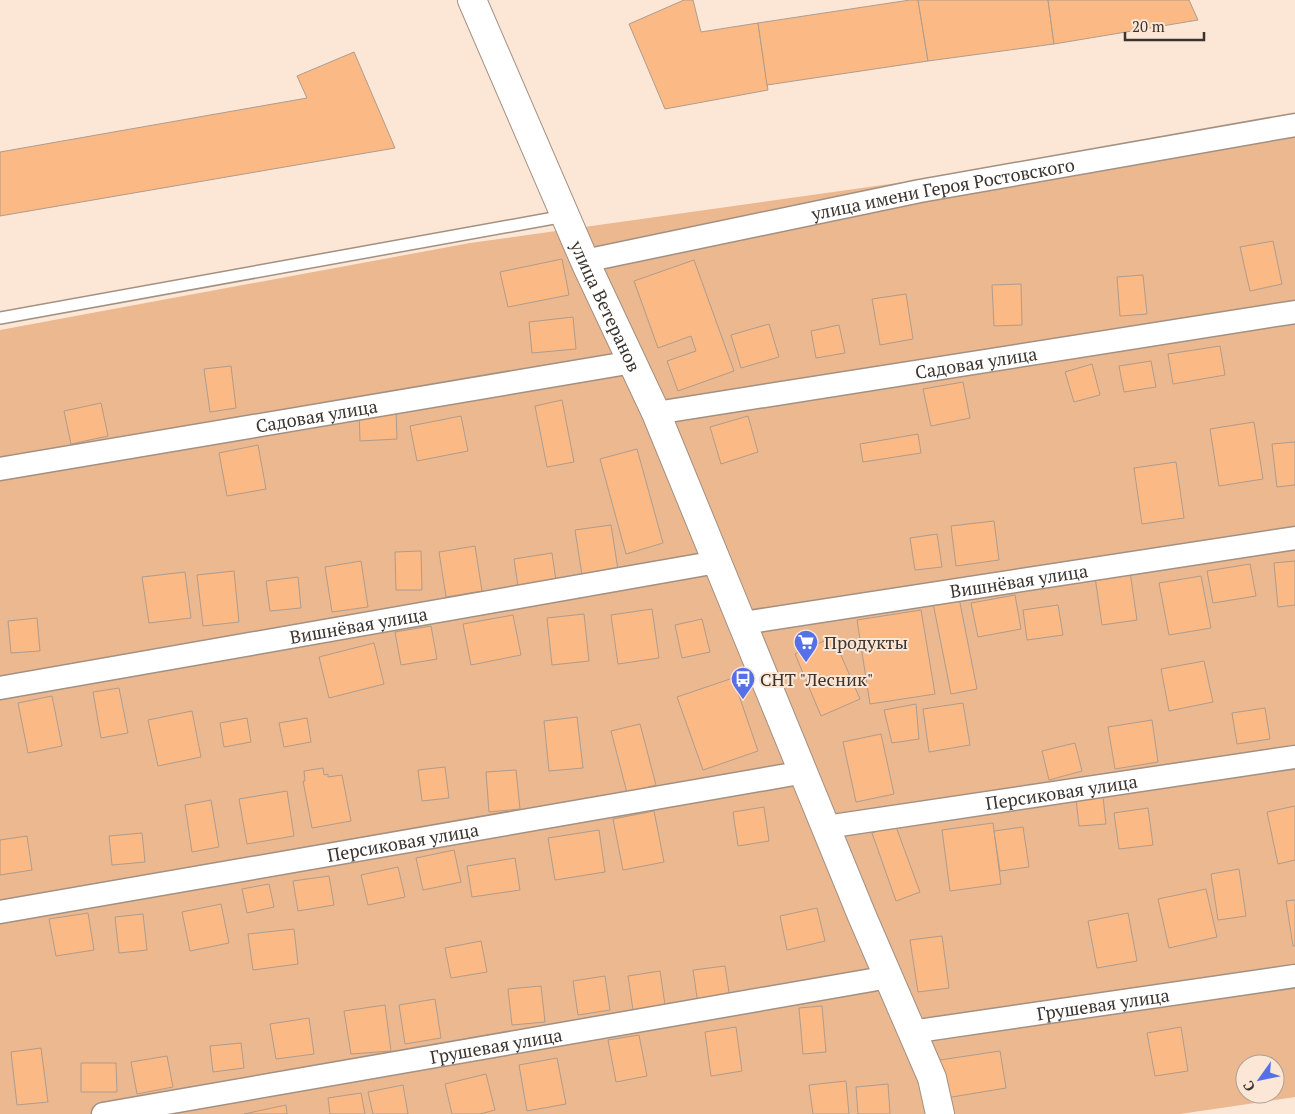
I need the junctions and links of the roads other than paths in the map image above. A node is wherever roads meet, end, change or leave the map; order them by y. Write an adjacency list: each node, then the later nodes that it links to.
1 (472, 0): 4 (street, улица Ветеранов)
2 (483, 0): 4 (street, улица Ветеранов)
3 (1295, 125): 5 (street, улица имени Героя Ростовского)
4 (570, 215): 5 (street, улица Ветеранов); 7 (lane); 8 (street, улица Ветеранов)
5 (594, 259): 8 (street, улица Ветеранов)
6 (1295, 312): 9 (street, Садовая улица)
7 (0, 318)
8 (633, 362): 9 (street); 10 (street, Садовая улица)
9 (656, 413): 12 (street)
10 (0, 469)
11 (1295, 538): 13 (street, Вишнёвая улица)
12 (716, 562): 13 (street); 14 (street, Вишнёвая улица)
13 (743, 623): 16 (street)
14 (0, 688)
15 (1295, 758): 17 (street, Персиковая улица)
16 (805, 772): 17 (street); 18 (street, Персиковая улица)
17 (826, 827): 20 (street)
18 (0, 912)
19 (1295, 976): 21 (street, Грушевая улица)
20 (889, 977): 21 (street); 22 (street, Грушевая улица)
21 (911, 1032): 23 (street)
22 (103, 1114)
23 (940, 1114)

